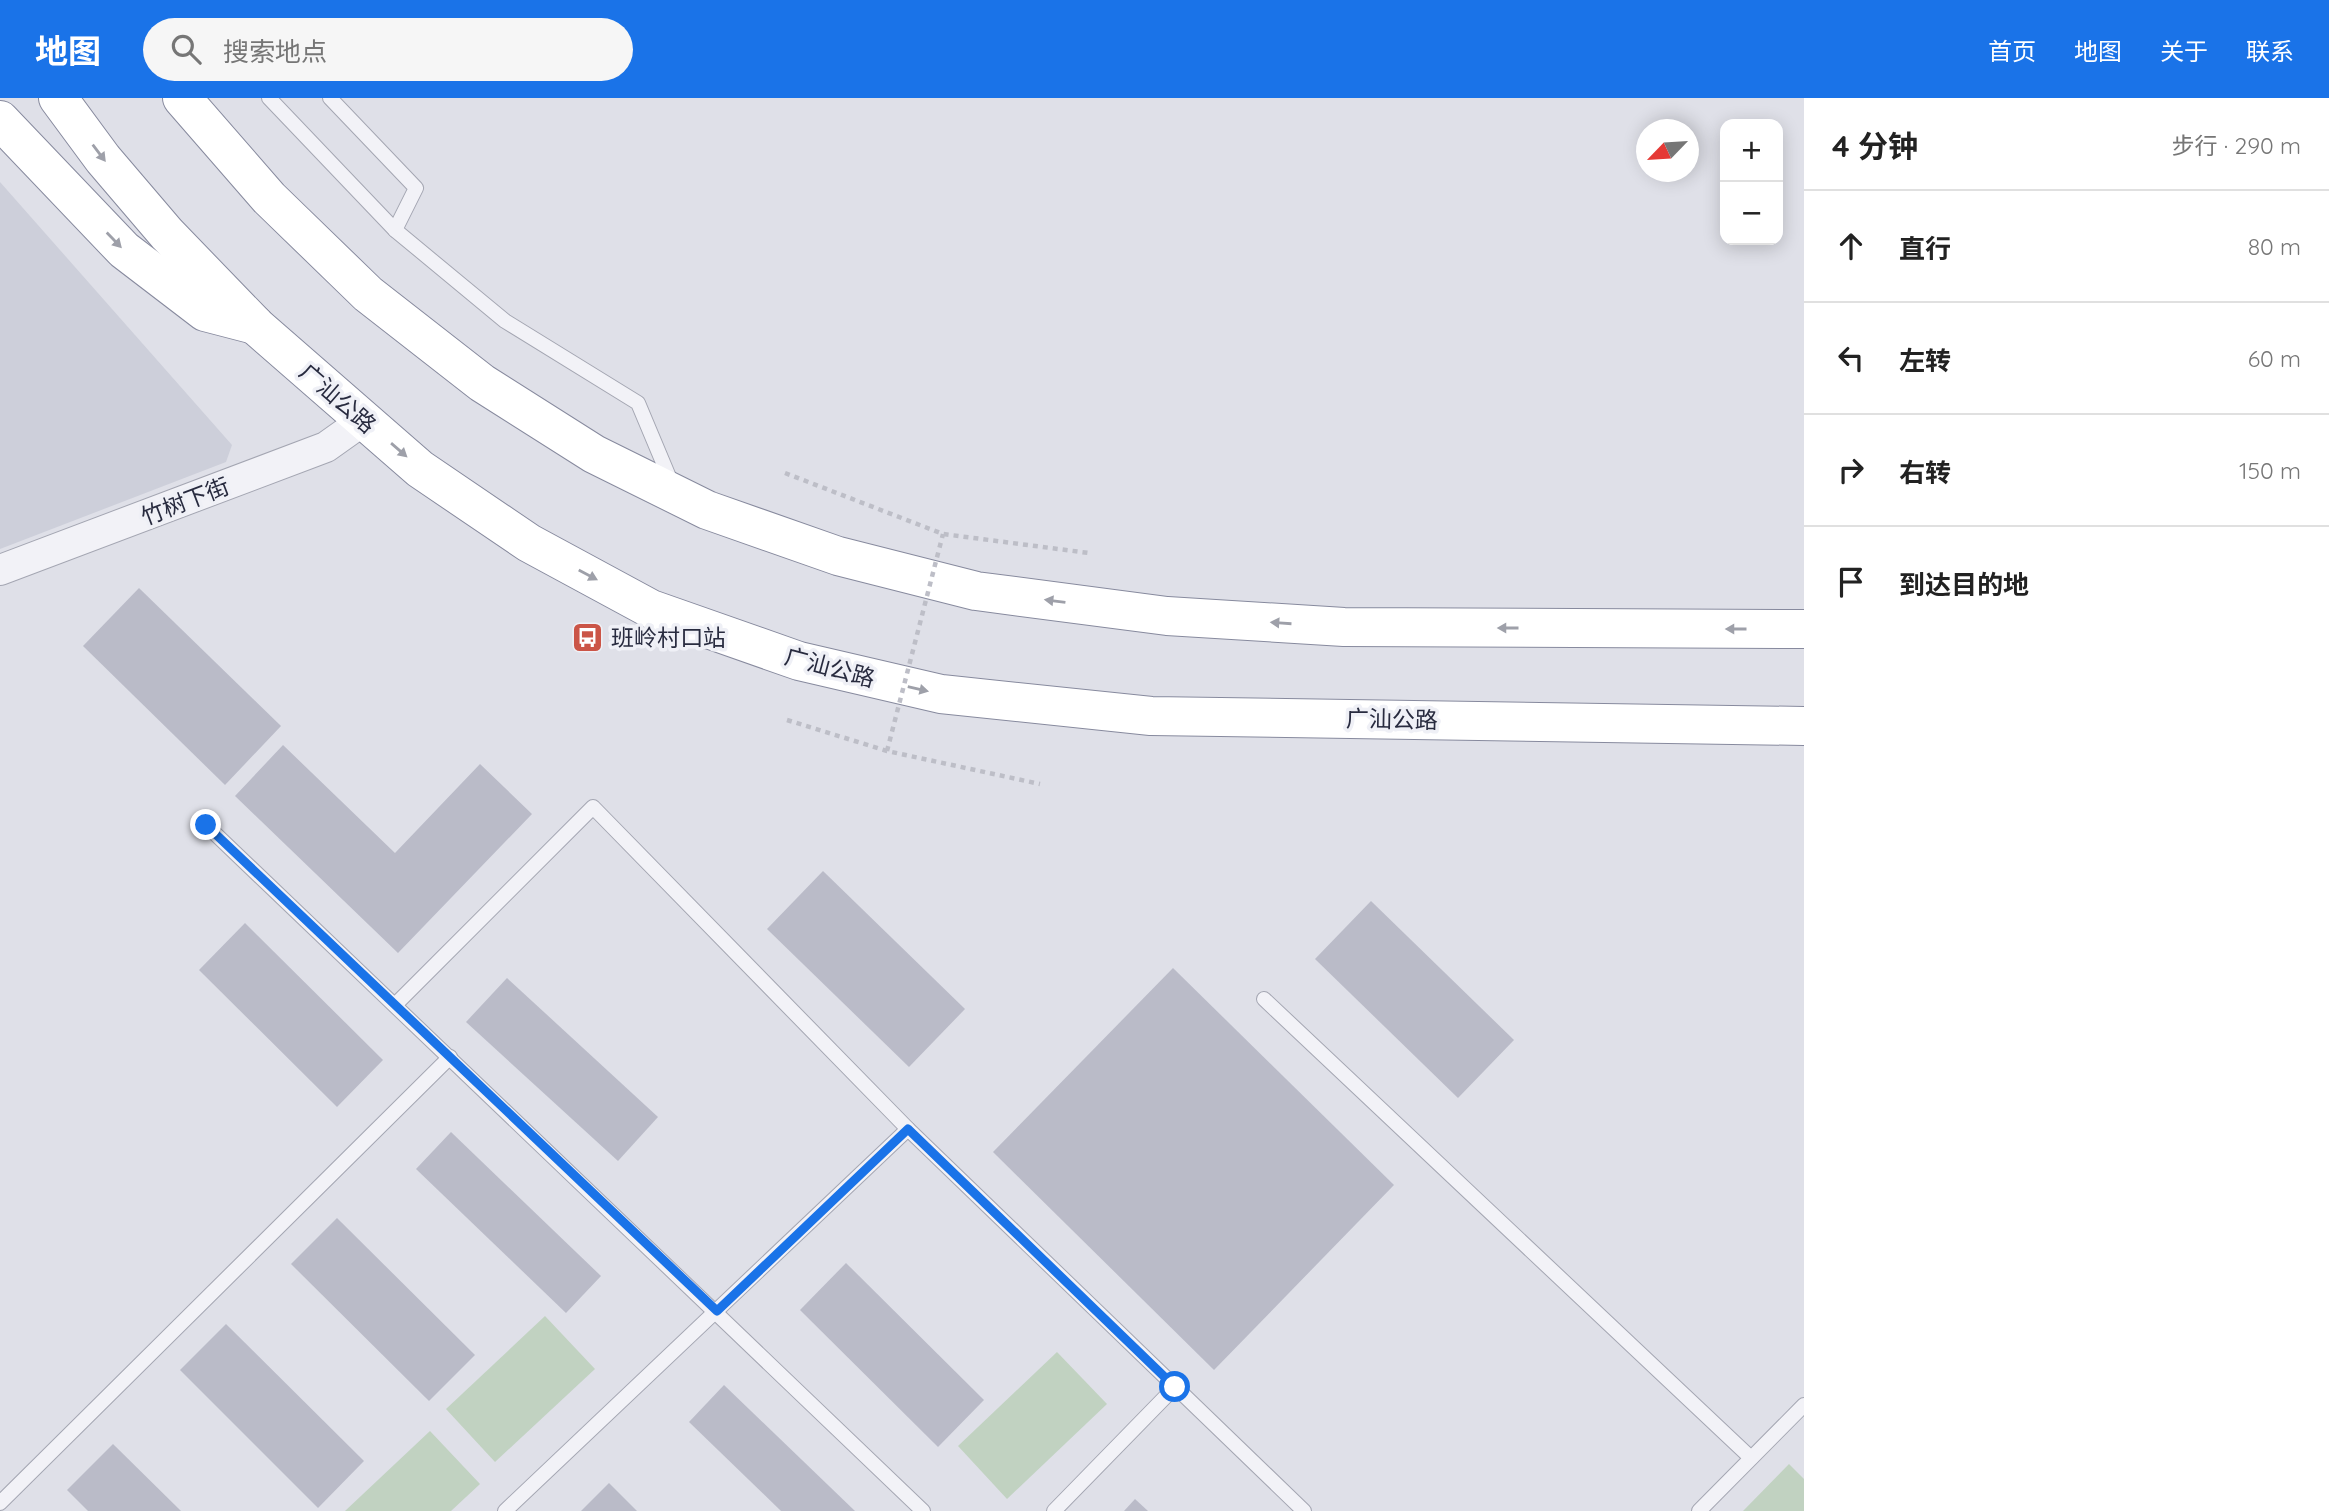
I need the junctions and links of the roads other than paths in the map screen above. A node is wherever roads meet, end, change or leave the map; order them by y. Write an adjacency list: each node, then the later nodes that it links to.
1 (58, 98): 7 (highway, 广汕公路, one-way to 7)
2 (182, 98): 9 (highway)
3 (269, 98): 6 (lane)
4 (330, 98): 6 (lane)
5 (0, 120): 7 (highway, one-way to 7)
6 (395, 230): 9 (lane)
7 (256, 326): 8 (highway, 广汕公路)
8 (364, 421): 10 (street, 竹树下街); 12 (highway, 广汕公路, one-way to 12)
9 (677, 495): 11 (highway, one-way to 9)
10 (0, 570)
11 (1804, 629)
12 (1804, 726)
13 (206, 825): 15 (lane)
14 (1264, 999): 21 (lane)
15 (395, 1005): 16 (lane); 17 (lane)
16 (450, 1057): 18 (lane); 22 (lane)
17 (908, 1129): 18 (lane); 19 (lane)
18 (717, 1311): 23 (lane); 24 (lane)
19 (1175, 1387): 25 (lane); 26 (lane)
20 (1802, 1412): 21 (lane)
21 (1751, 1458): 27 (lane)
22 (0, 1503)
23 (505, 1511)
24 (923, 1511)
25 (1054, 1511)
26 (1304, 1511)
27 (1699, 1511)

